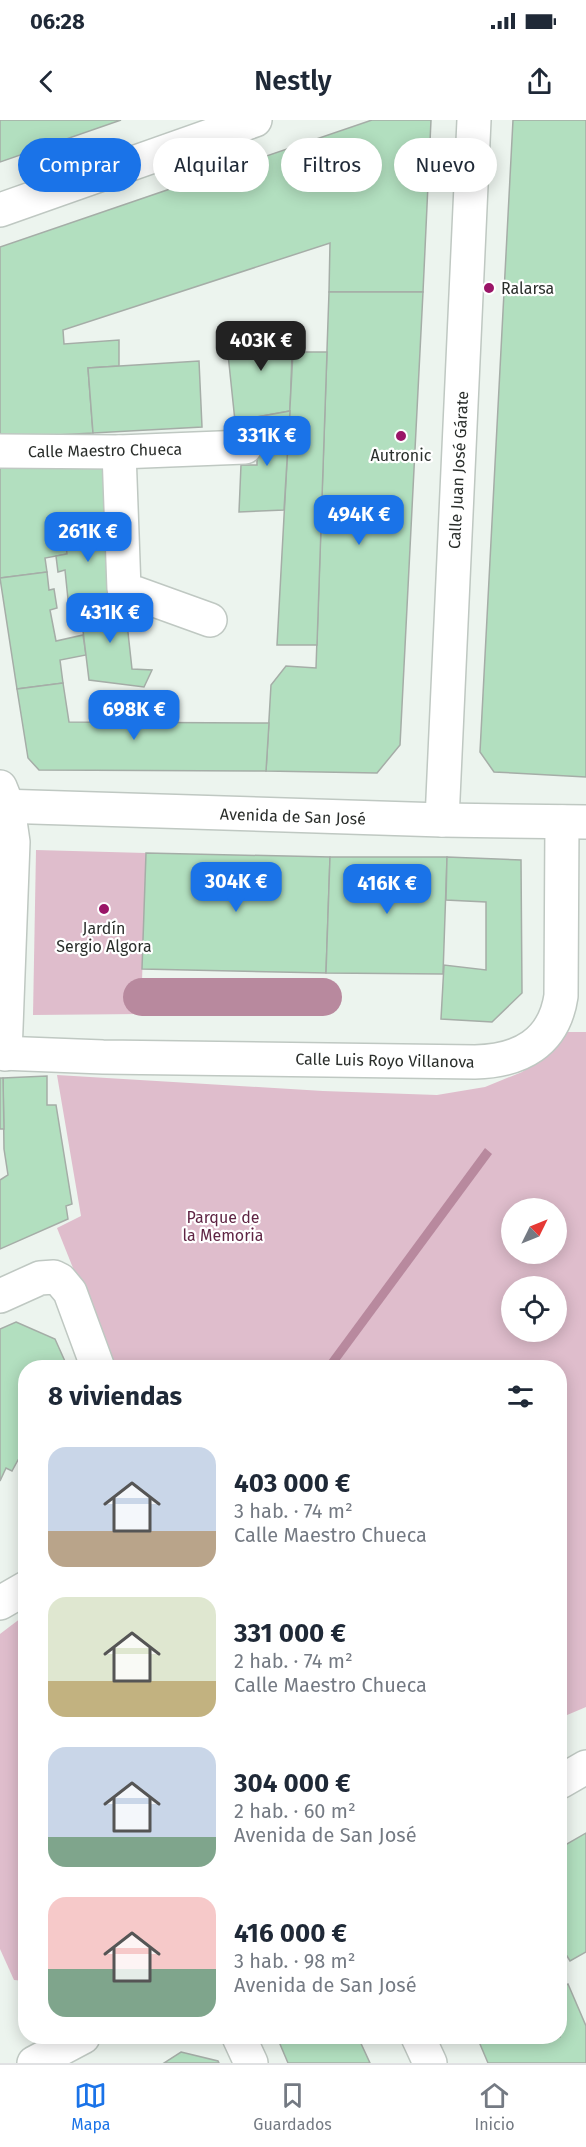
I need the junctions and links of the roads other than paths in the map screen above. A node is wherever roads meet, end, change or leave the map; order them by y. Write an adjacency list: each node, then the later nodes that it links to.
1 (255, 120): 3 (street)
2 (474, 120): 9 (street, Calle Juan José Gárate)
3 (0, 210)
4 (245, 447): 6 (street, Calle Maestro Chueca)
5 (0, 451): 6 (street, Calle Maestro Chueca)
6 (119, 452): 7 (street)
7 (210, 620)
8 (3, 800): 9 (street, Avenida de San José); 11 (street)
9 (442, 820): 10 (street, Avenida de San José)
10 (574, 822): 11 (street, Calle Luis Royo Villanova)
11 (3, 1053)
12 (0, 1296): 13 (street)
13 (95, 1360)
14 (18, 1593): 15 (street)
15 (0, 1603)
16 (586, 1767): 17 (street)
17 (567, 1778)
18 (70, 2044): 21 (street)
19 (242, 2044): 22 (street)
20 (421, 2044): 23 (street)
21 (34, 2063)
22 (250, 2063)
23 (430, 2063)

